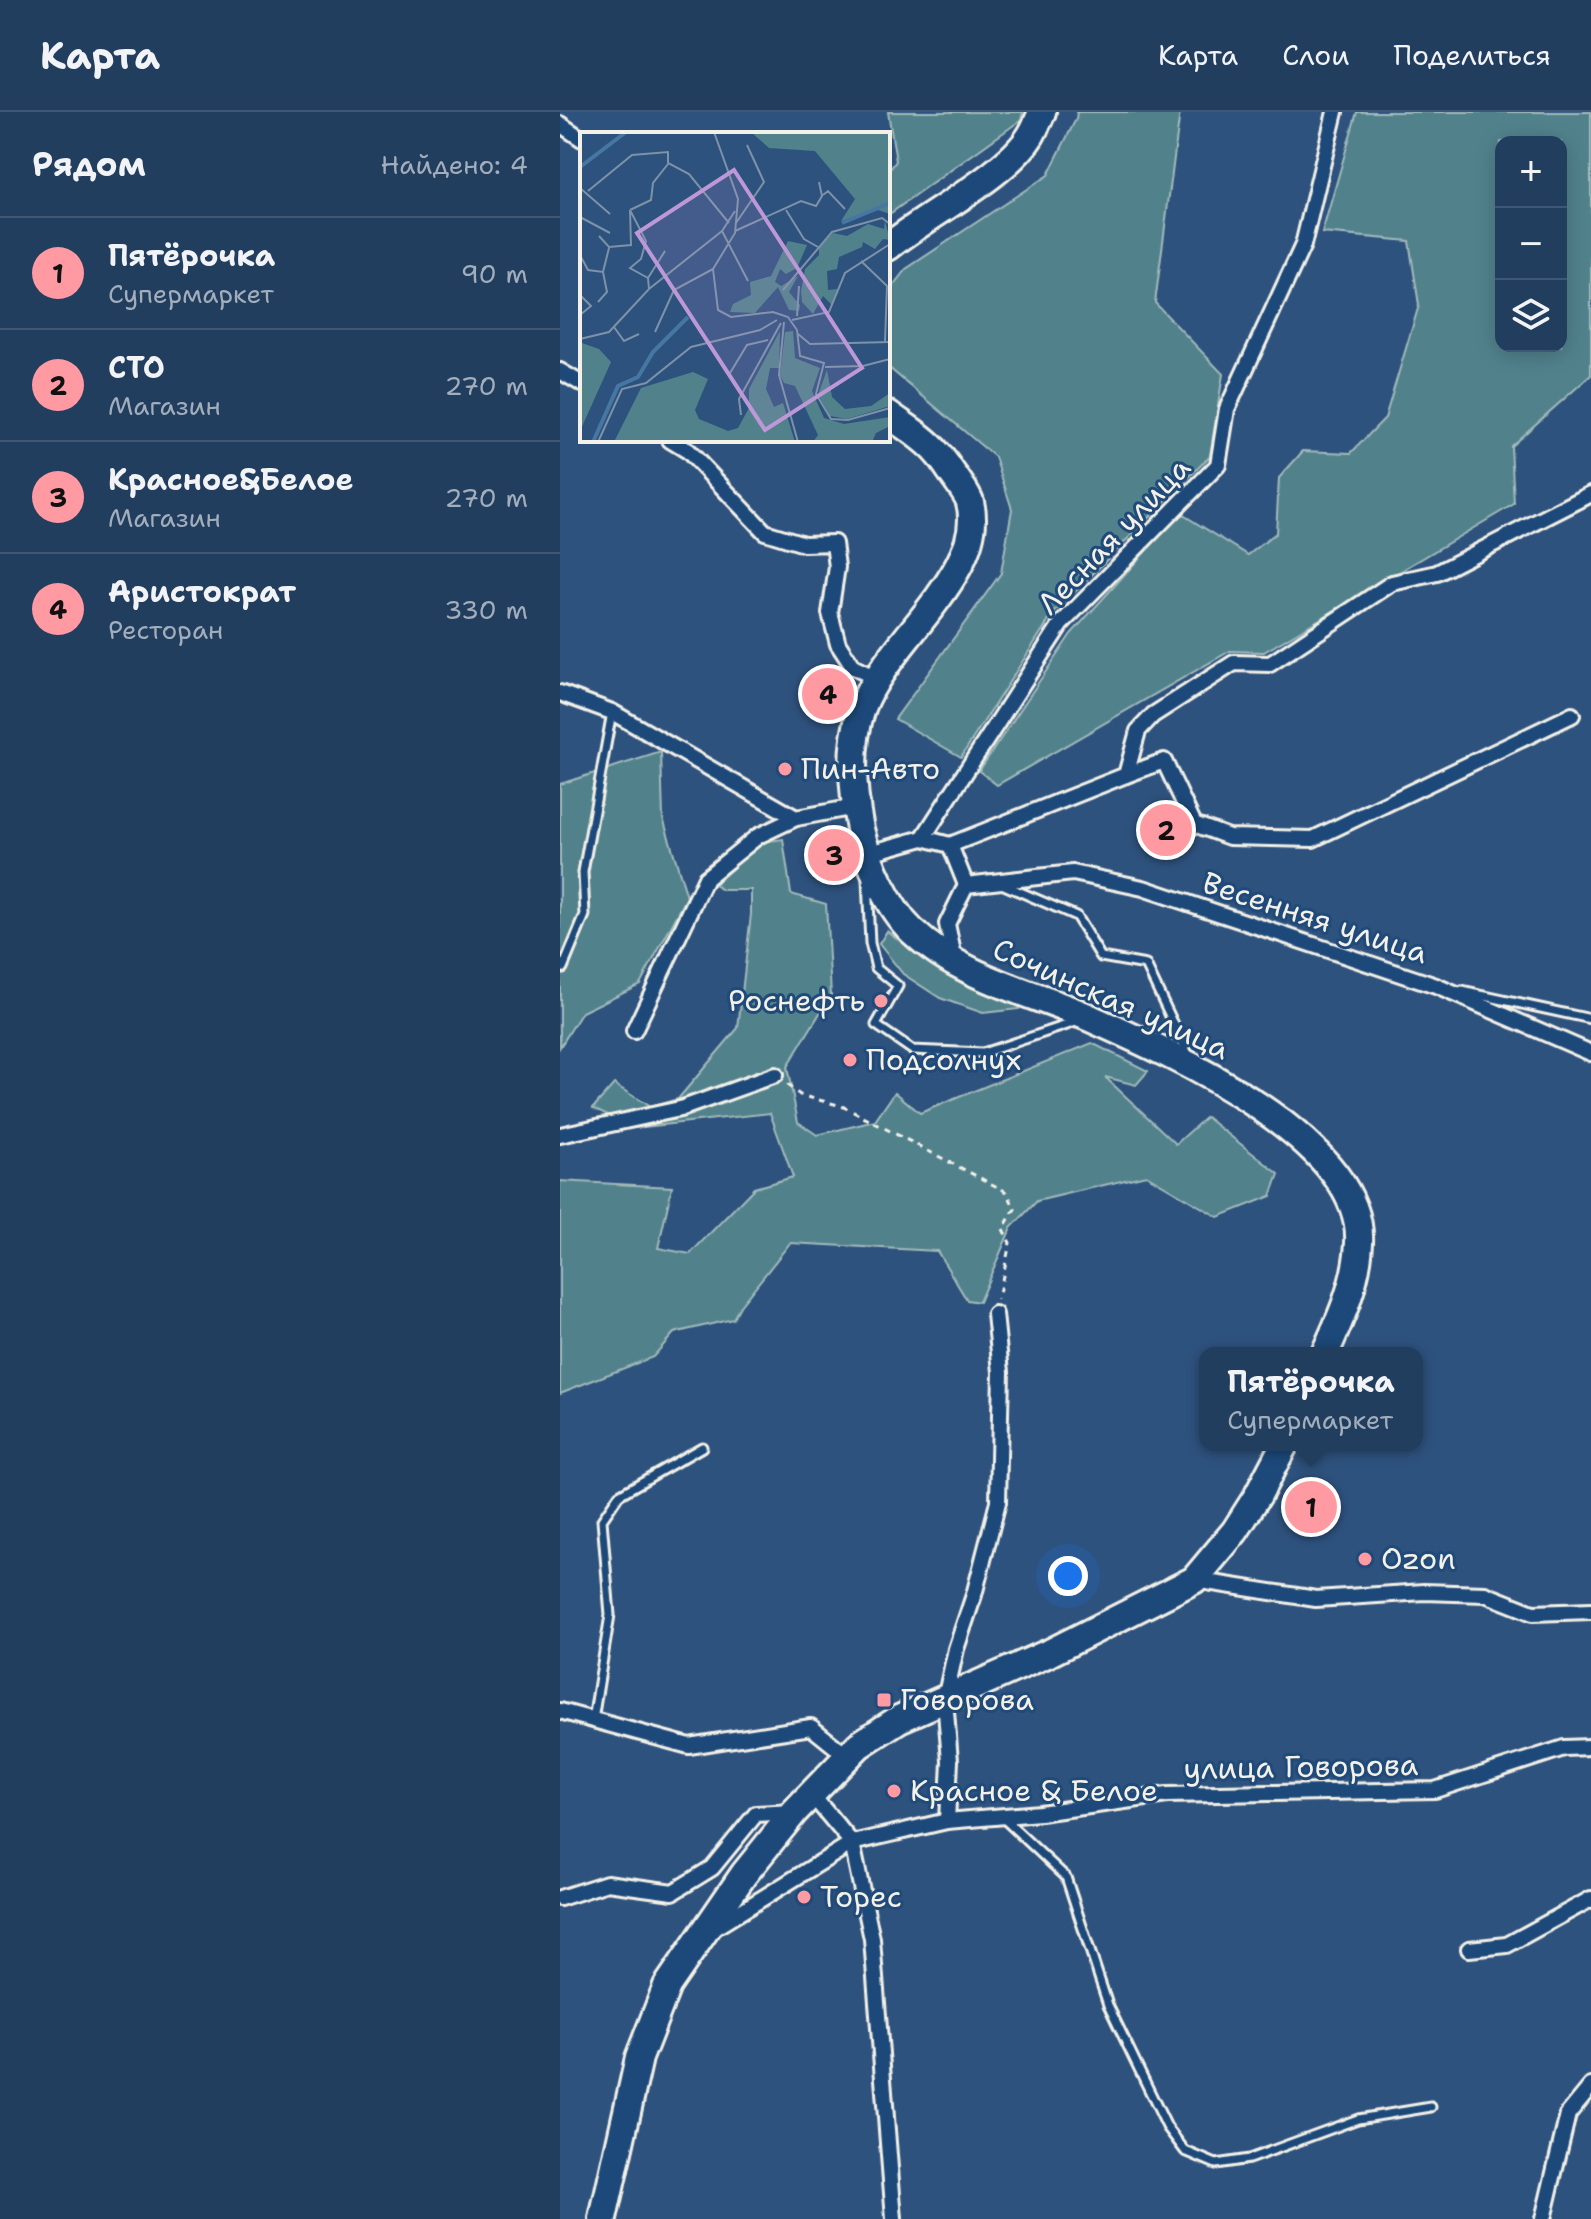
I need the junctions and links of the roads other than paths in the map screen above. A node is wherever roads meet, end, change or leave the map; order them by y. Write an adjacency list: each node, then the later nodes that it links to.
1 (1042, 112): 5 (highway)
2 (1335, 112): 18 (street, Лесная улица)
3 (560, 124): 4 (street)
4 (580, 138)
5 (890, 245)
6 (560, 371): 7 (street)
7 (580, 383)
8 (890, 416): 11 (highway, Сочинская улица)
9 (673, 442): 11 (street)
10 (1591, 494): 15 (street)
11 (876, 678): 16 (highway, Сочинская улица)
12 (560, 693): 13 (street)
13 (612, 712): 17 (street); 24 (lane)
14 (1572, 715): 15 (street)
15 (1126, 775): 19 (street)
16 (855, 807): 17 (street); 20 (highway, Сочинская улица)
17 (796, 818): 28 (street)
18 (923, 838): 19 (street); 20 (street)
19 (950, 845): 22 (street)
20 (871, 863): 23 (highway, Сочинская улица); 26 (lane)
21 (997, 882): 22 (street, Весенняя улица); 25 (street, Весенняя улица); 30 (lane)
22 (966, 885): 23 (street)
23 (955, 963): 26 (highway, Сочинская улица)
24 (563, 968)
25 (1436, 986): 27 (lane); 29 (street, Весенняя улица)
26 (1088, 1018): 30 (highway, Сочинская улица)
27 (1591, 1019)
28 (634, 1031)
29 (1591, 1053)
30 (1194, 1067): 34 (highway, Сочинская улица)
31 (775, 1075): 32 (street)
32 (560, 1135)
33 (995, 1314): 39 (street)
34 (1328, 1347)
35 (702, 1447): 41 (lane)
36 (1281, 1451): 37 (highway)
37 (1194, 1580): 38 (street); 39 (highway)
38 (1591, 1611)
39 (945, 1699): 43 (highway); 46 (street)
40 (560, 1711): 41 (street)
41 (593, 1720): 43 (street)
42 (1591, 1747): 45 (street, улица Говорова)
43 (847, 1756): 44 (highway)
44 (803, 1803): 47 (street); 48 (street); 50 (highway)
45 (1003, 1817): 46 (street, улица Говорова); 53 (lane)
46 (947, 1821): 47 (street, улица Говорова)
47 (852, 1843): 50 (street, улица Говорова); 55 (street)
48 (560, 1898)
49 (1591, 1899): 51 (street)
50 (700, 1937): 54 (highway)
51 (1469, 1949)
52 (1591, 2086): 56 (street)
53 (1431, 2107)
54 (603, 2219)
55 (894, 2219)
56 (1543, 2219)

